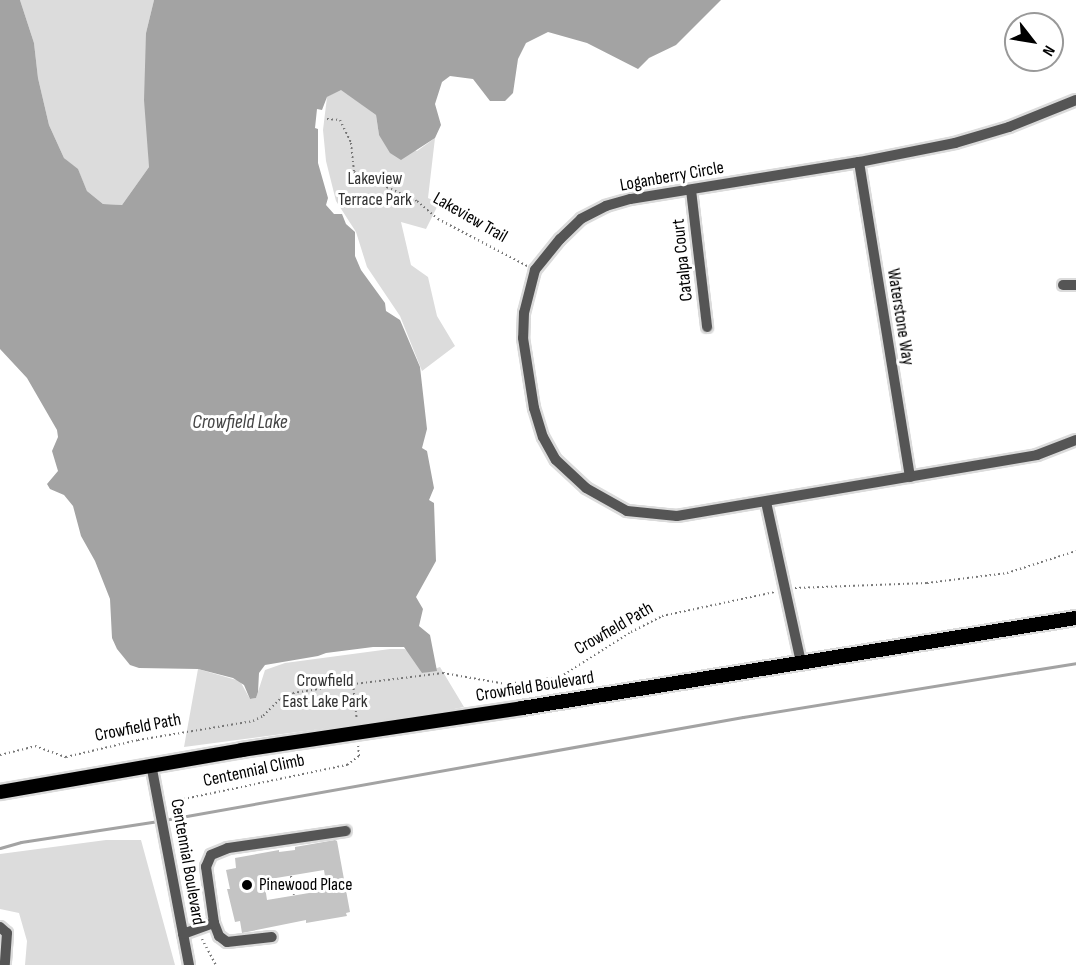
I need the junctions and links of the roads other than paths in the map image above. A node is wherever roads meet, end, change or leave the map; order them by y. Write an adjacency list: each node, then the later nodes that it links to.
1 (1076, 100): 2 (street, Loganberry Circle)
2 (859, 162): 3 (street, Loganberry Circle); 8 (street, Waterstone Way)
3 (691, 190): 6 (street, Catalpa Court); 9 (street, Loganberry Circle)
4 (1063, 285): 5 (street)
5 (1076, 285)
6 (707, 327)
7 (1076, 440): 8 (street, Loganberry Circle)
8 (910, 477): 9 (street, Loganberry Circle)
9 (766, 502): 11 (street)
10 (1076, 618): 11 (main road, Crowfield Boulevard)
11 (801, 663): 12 (main road, Crowfield Boulevard)
12 (151, 764): 13 (main road, Crowfield Boulevard); 17 (street, Centennial Boulevard)
13 (0, 792)
14 (346, 831): 15 (street)
15 (214, 923): 17 (street); 18 (street)
16 (0, 927): 19 (street)
17 (183, 934): 20 (street, Centennial Boulevard)
18 (272, 937)
19 (5, 965)
20 (189, 965)

